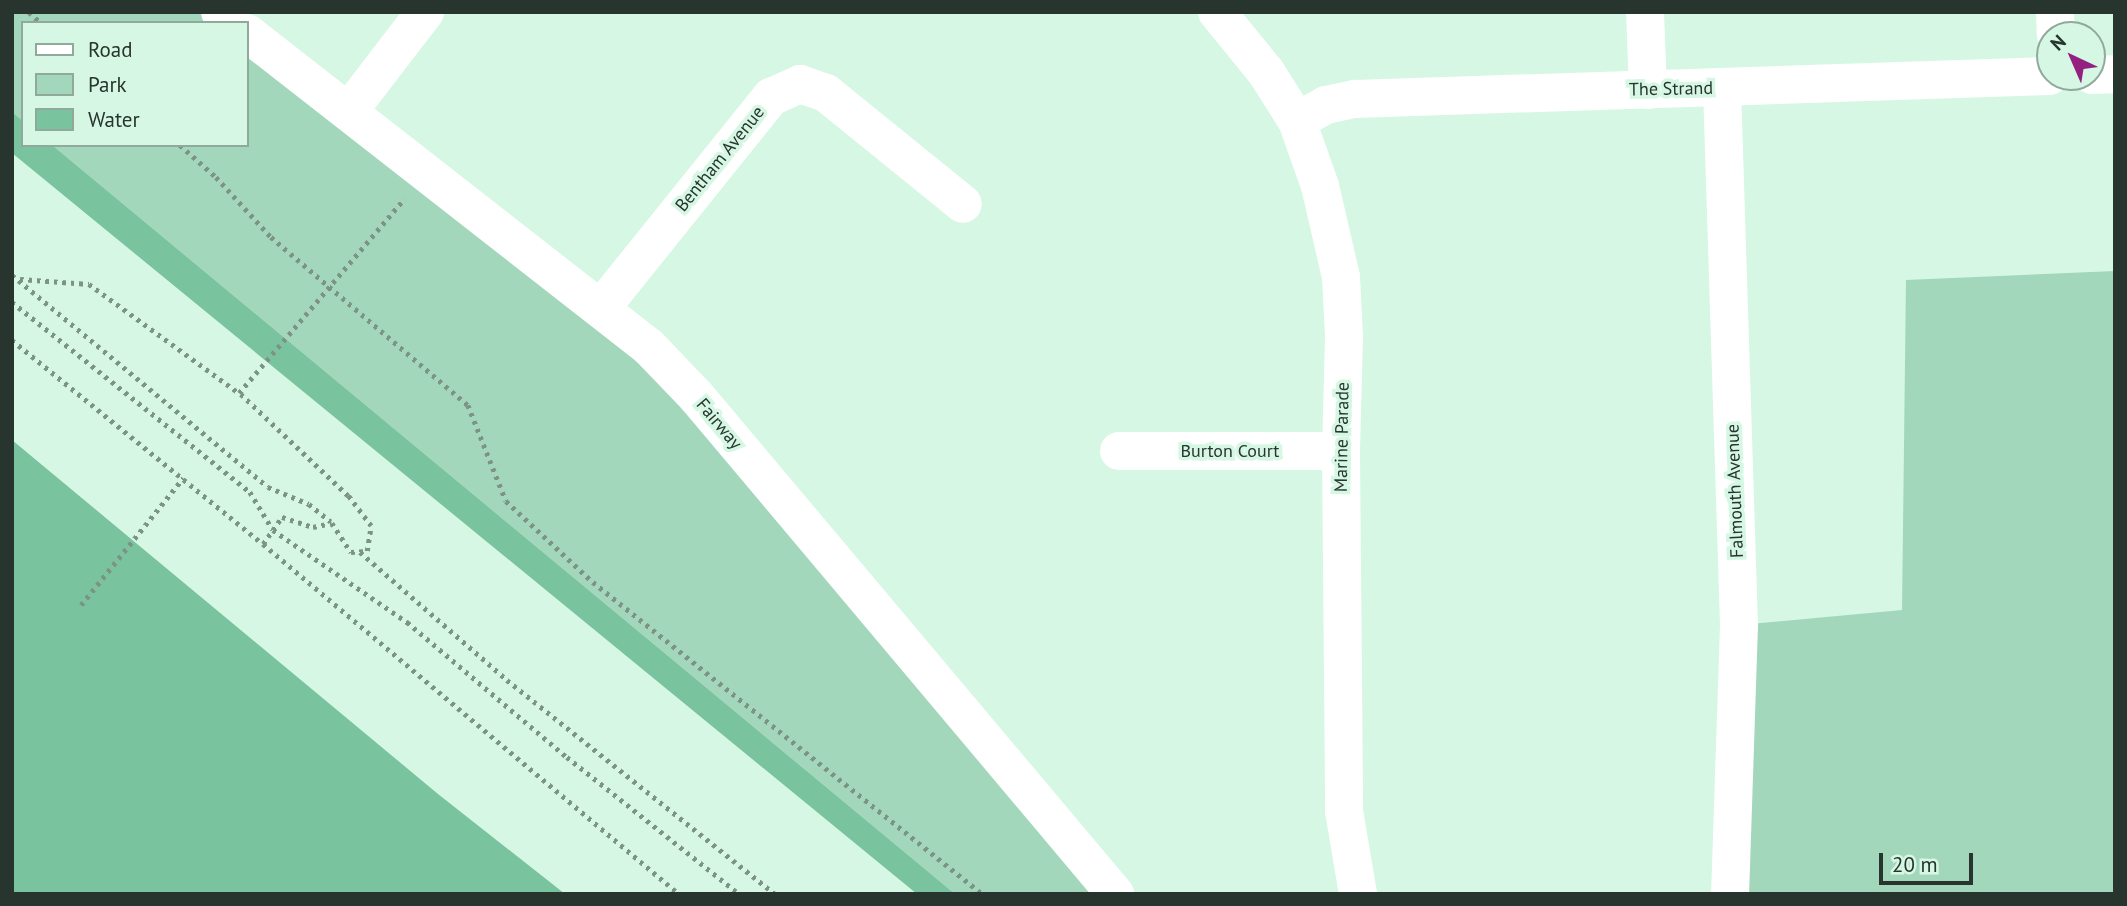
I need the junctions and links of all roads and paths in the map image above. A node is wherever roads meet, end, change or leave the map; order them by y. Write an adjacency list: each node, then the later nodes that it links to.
1 (425, 12): 8 (street)
2 (1217, 12): 9 (street, Marine Parade)
3 (1644, 12): 7 (street)
4 (248, 34): 8 (street, Fairway)
5 (2036, 77): 6 (street, The Strand)
6 (1722, 88): 7 (street, The Strand); 34 (street, Falmouth Avenue)
7 (1648, 89): 9 (street, The Strand)
8 (349, 111): 11 (street, Fairway)
9 (1297, 121): 21 (street, Marine Parade)
10 (182, 147): 15 (path)
11 (427, 171): 15 (path); 17 (street, Fairway)
12 (963, 204): 17 (street, Bentham Avenue)
13 (12, 275): 14 (path)
14 (18, 279): 19 (path); 23 (path)
15 (330, 286): 19 (path); 31 (path)
16 (12, 302): 24 (path)
17 (602, 307): 32 (street, Fairway)
18 (12, 340): 22 (path)
19 (239, 393): 26 (path)
20 (1119, 451): 21 (street, Burton Court)
21 (1341, 451): 33 (street, Marine Parade)
22 (183, 478): 25 (path); 27 (path)
23 (332, 523): 24 (path); 26 (path)
24 (273, 530): 25 (path); 29 (path)
25 (263, 544): 28 (path)
26 (360, 552): 30 (path)
27 (81, 605)
28 (679, 894)
29 (739, 894)
30 (775, 894)
31 (982, 894)
32 (1115, 894)
33 (1358, 894)
34 (1730, 894)

